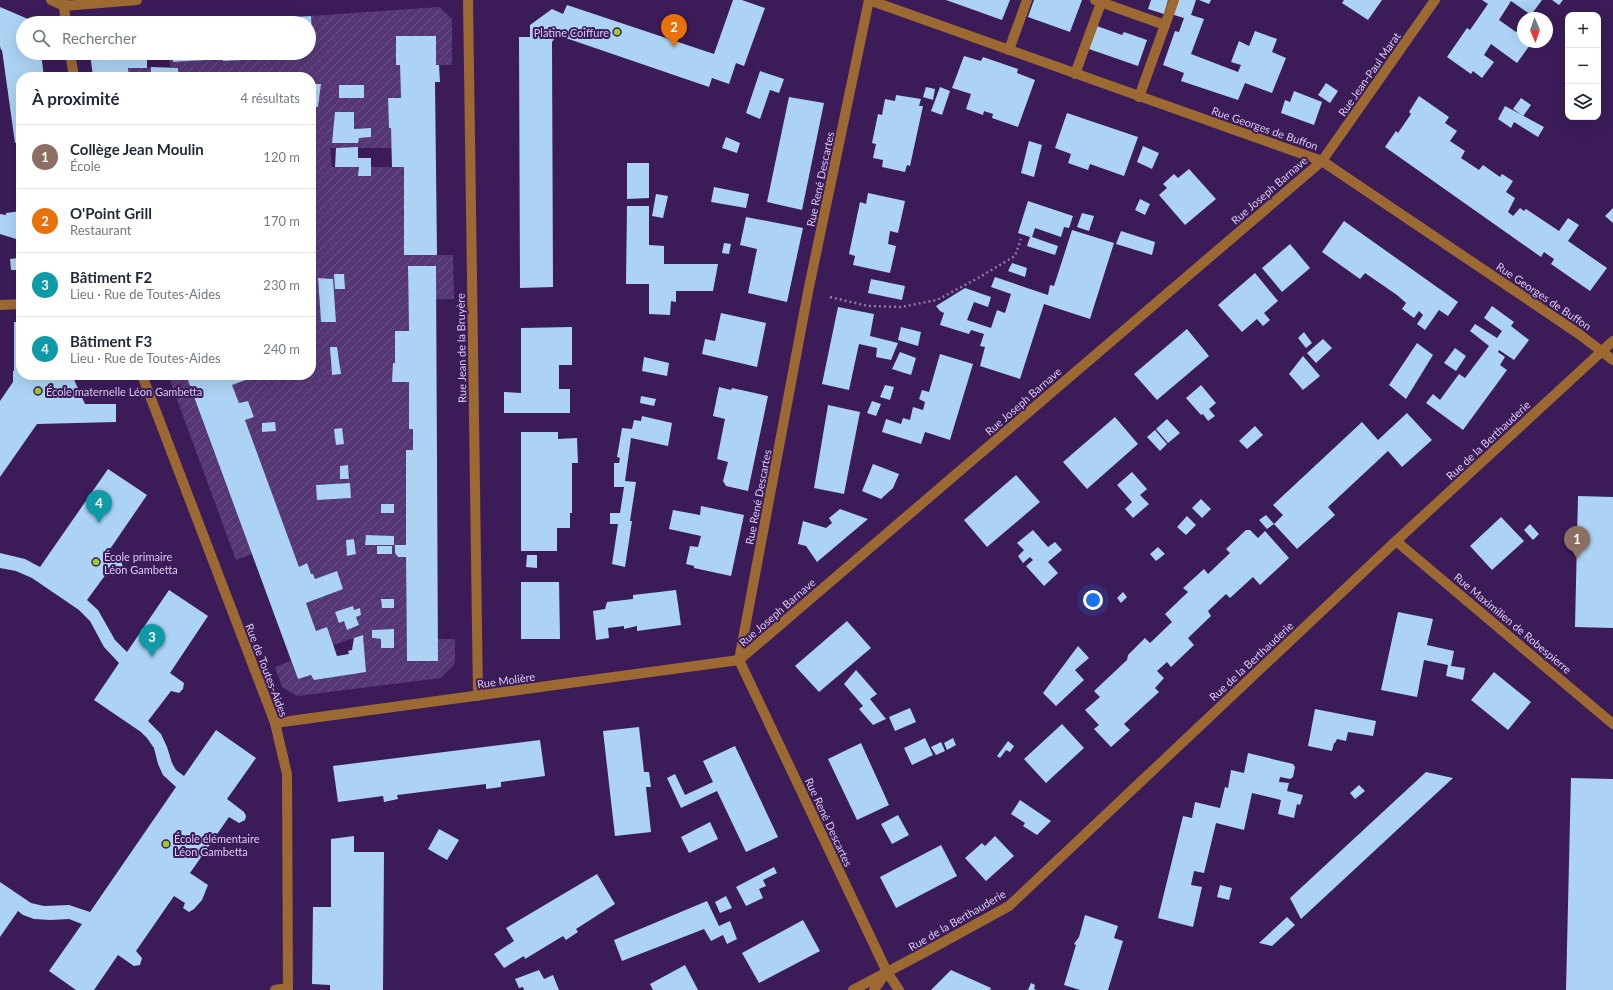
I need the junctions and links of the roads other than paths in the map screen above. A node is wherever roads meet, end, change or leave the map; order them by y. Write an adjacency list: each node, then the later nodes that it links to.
1 (52, 0): 9 (street)
2 (136, 0): 9 (street)
3 (468, 0): 26 (street, Rue Jean de la Bruyère)
4 (869, 0): 12 (street, Rue Georges de Buffon); 25 (street, Rue René Descartes)
5 (1027, 0): 12 (street)
6 (1174, 0): 11 (street)
7 (1435, 0): 17 (street, Rue Jean-Paul Marat)
8 (1099, 1): 11 (street); 15 (street)
9 (64, 3): 10 (street)
10 (65, 16)
11 (1165, 25): 16 (street)
12 (1010, 50): 15 (street, Rue Georges de Buffon)
13 (71, 60): 14 (street)
14 (73, 72)
15 (1075, 74): 16 (street, Rue Georges de Buffon)
16 (1138, 97): 17 (street, Rue Georges de Buffon)
17 (1322, 161): 21 (street, Rue Georges de Buffon); 25 (street, Rue Joseph Barnave)
18 (0, 304): 19 (street)
19 (16, 304)
20 (1613, 341): 21 (street, Rue de la Berthauderie)
21 (1602, 352): 22 (street, Rue Georges de Buffon); 24 (street, Rue de la Berthauderie)
22 (1613, 360)
23 (144, 380): 27 (street, Rue de Toutes-Aides)
24 (1396, 541): 28 (street, Rue Maximilien de Robespierre); 29 (street, Rue de la Berthauderie)
25 (739, 660): 26 (street, Rue Molière); 29 (street, Rue René Descartes)
26 (478, 696): 27 (street, Rue Molière)
27 (275, 723): 30 (street, Rue de Toutes-Aides)
28 (1613, 724)
29 (887, 972): 32 (street, Rue de la Berthauderie); 33 (street); 34 (street, Rue René Descartes)
30 (288, 989): 31 (street)
31 (275, 990)
32 (853, 990)
33 (874, 990)
34 (899, 990)

